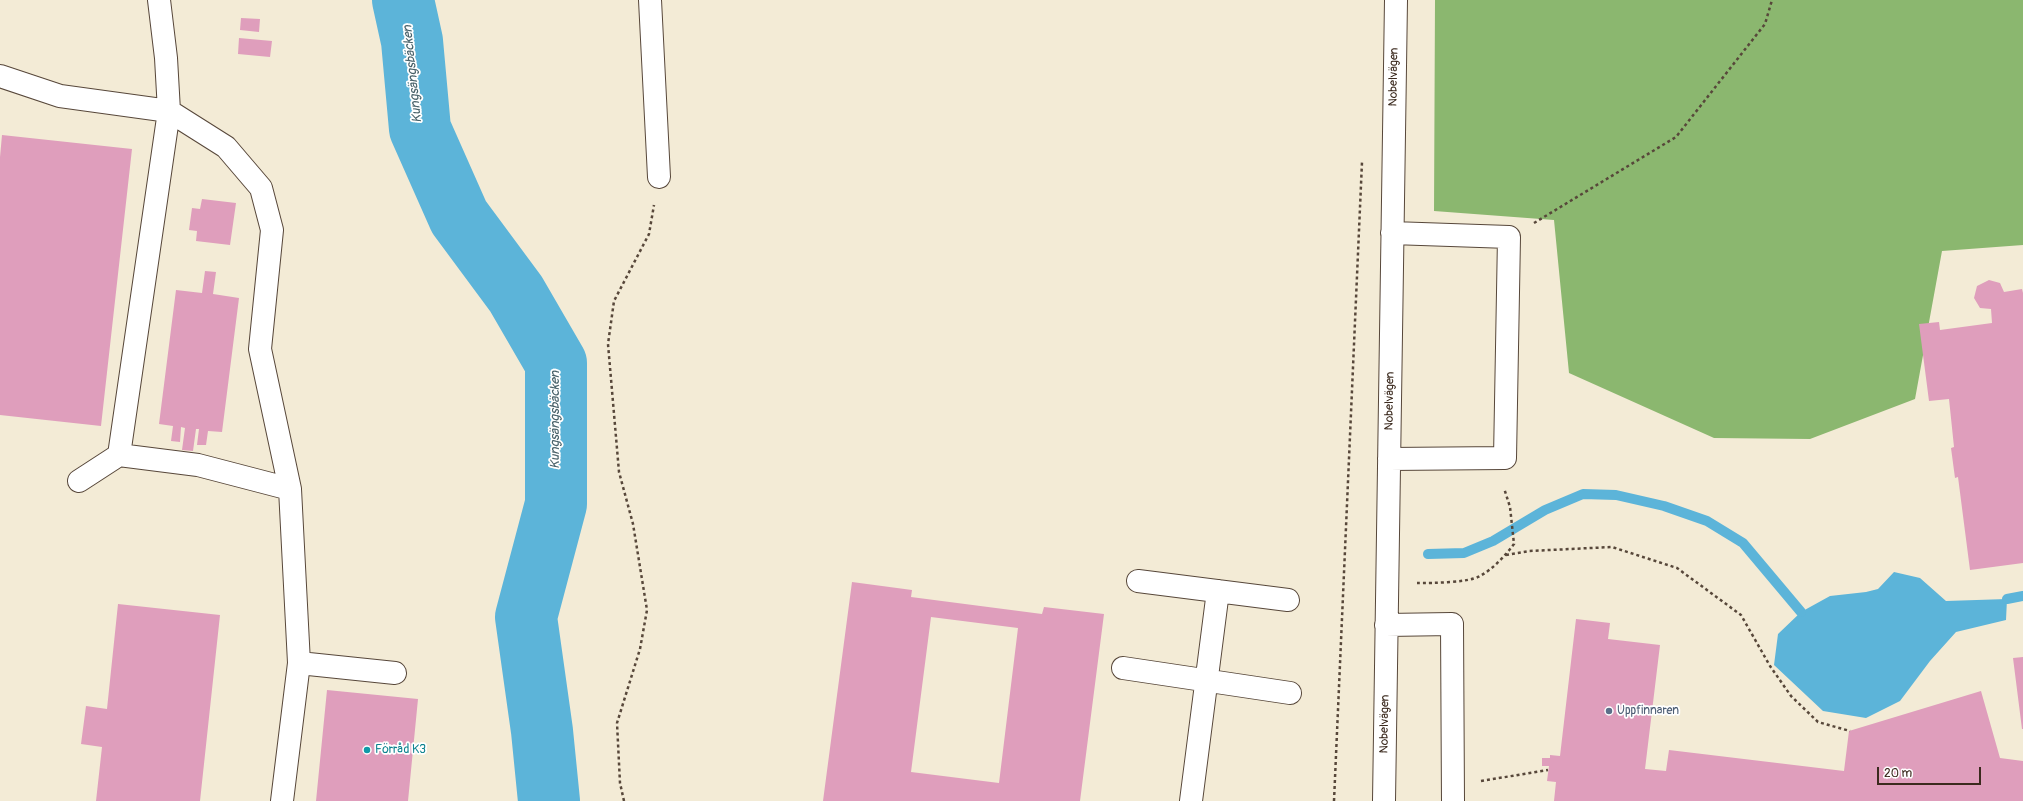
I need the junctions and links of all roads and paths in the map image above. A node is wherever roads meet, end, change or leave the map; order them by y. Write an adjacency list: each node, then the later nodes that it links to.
1 (159, 0): 6 (street)
2 (650, 0): 8 (street)
3 (1396, 0): 9 (street, Nobelvägen)
4 (1772, 0): 10 (path)
5 (0, 76): 6 (street)
6 (169, 112): 11 (street); 14 (street)
7 (1362, 159): 33 (path)
8 (659, 177): 31 (path)
9 (1392, 233): 10 (street); 12 (street, Nobelvägen)
10 (1509, 237): 12 (street)
11 (120, 455): 13 (street); 14 (street)
12 (1389, 459): 18 (street, Nobelvägen)
13 (79, 481)
14 (290, 489): 22 (street)
15 (1510, 507): 16 (path)
16 (1506, 555): 18 (path); 27 (path)
17 (1138, 581): 19 (street)
18 (1387, 584): 21 (street, Nobelvägen)
19 (1218, 591): 20 (street); 25 (street)
20 (1288, 600)
21 (1386, 625): 29 (street); 34 (street, Nobelvägen)
22 (299, 663): 24 (street); 30 (street)
23 (1123, 668): 25 (street)
24 (395, 673)
25 (1207, 680): 26 (street); 32 (street)
26 (1290, 693)
27 (1850, 730)
28 (1548, 770): 29 (path)
29 (1453, 793)
30 (282, 801)
31 (624, 801)
32 (1191, 801)
33 (1334, 801)
34 (1384, 801)

